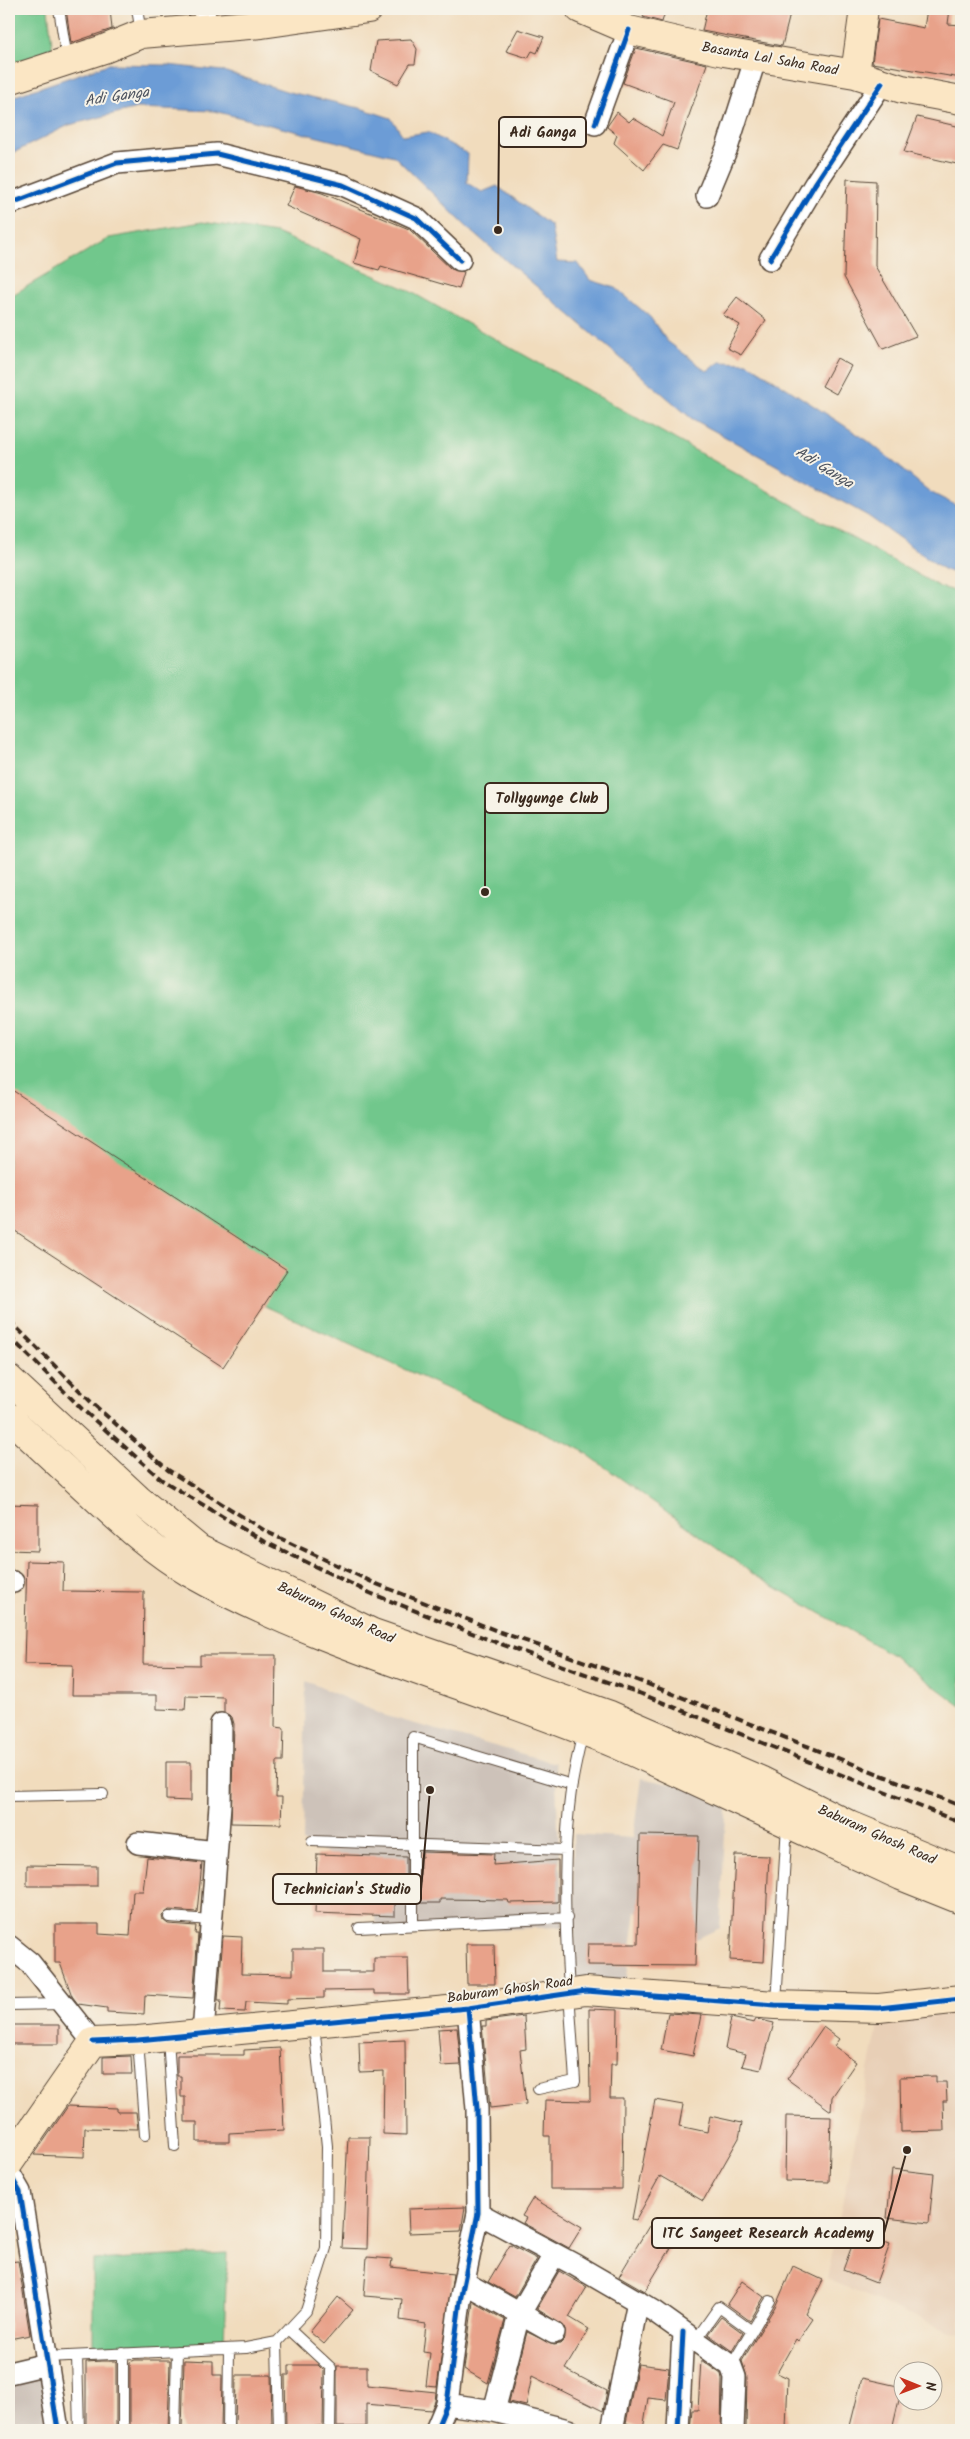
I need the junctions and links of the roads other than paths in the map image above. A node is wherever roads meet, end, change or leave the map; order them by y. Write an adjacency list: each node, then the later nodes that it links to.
1 (59, 9): 10 (lane)
2 (368, 9): 5 (main road)
3 (580, 9): 8 (main road, Basanta Lal Saha Road)
4 (864, 9): 11 (main road)
5 (329, 12): 6 (main road)
6 (205, 18): 7 (main road)
7 (139, 21): 10 (main road)
8 (629, 30): 9 (main road, Basanta Lal Saha Road); 15 (street)
9 (756, 57): 11 (main road, Basanta Lal Saha Road); 16 (street)
10 (67, 60): 12 (main road)
11 (855, 74): 13 (main road, Basanta Lal Saha Road)
12 (9, 80)
13 (882, 83): 14 (main road, Basanta Lal Saha Road); 18 (street)
14 (961, 100)
15 (595, 124)
16 (707, 196)
17 (9, 204): 19 (street)
18 (770, 259)
19 (460, 260)
20 (9, 1379): 33 (main road, Baburam Ghosh Road)
21 (9, 1418): 23 (main road, Baburam Ghosh Road)
22 (221, 1724): 32 (street)
23 (583, 1730): 24 (lane); 27 (main road, Baburam Ghosh Road)
24 (572, 1784): 30 (lane); 31 (lane)
25 (103, 1794): 26 (lane)
26 (9, 1796)
27 (787, 1824): 34 (main road, Baburam Ghosh Road); 45 (lane)
28 (312, 1841): 30 (lane)
29 (138, 1843): 32 (street)
30 (414, 1845): 31 (lane); 38 (lane)
31 (566, 1850): 36 (lane)
32 (216, 1852): 37 (street)
33 (961, 1871)
34 (961, 1900)
35 (169, 1917): 37 (lane)
36 (567, 1918): 38 (lane); 41 (lane)
37 (211, 1920): 48 (street)
38 (413, 1926): 39 (lane)
39 (359, 1928)
40 (9, 1946): 43 (street)
41 (569, 1994): 45 (main road, Baburam Ghosh Road); 46 (main road, Baburam Ghosh Road); 52 (lane)
42 (961, 1999): 45 (main road, Baburam Ghosh Road)
43 (64, 2004): 44 (lane); 51 (street)
44 (9, 2005)
45 (776, 2005)
46 (468, 2008): 47 (main road, Baburam Ghosh Road); 57 (street)
47 (314, 2023): 48 (main road, Baburam Ghosh Road); 63 (lane)
48 (203, 2034): 49 (main road, Baburam Ghosh Road)
49 (168, 2037): 50 (main road, Baburam Ghosh Road); 54 (lane)
50 (138, 2040): 51 (main road, Baburam Ghosh Road); 53 (lane)
51 (93, 2042): 55 (main road)
52 (538, 2089)
53 (146, 2135)
54 (175, 2146)
55 (9, 2163)
56 (9, 2173): 72 (street)
57 (478, 2213): 58 (street); 59 (street)
58 (554, 2255): 60 (street); 62 (street)
59 (465, 2283): 62 (street); 75 (street)
60 (638, 2301): 66 (street); 86 (street)
61 (770, 2301): 64 (lane)
62 (519, 2315): 65 (street); 76 (street)
63 (289, 2329): 67 (lane); 83 (lane)
64 (752, 2331): 66 (lane); 73 (lane)
65 (554, 2333)
66 (689, 2337): 73 (street); 87 (street)
67 (277, 2342): 68 (lane); 82 (lane)
68 (229, 2349): 69 (lane); 81 (lane)
69 (177, 2351): 70 (lane); 80 (lane)
70 (123, 2353): 71 (lane); 79 (lane)
71 (77, 2356): 72 (lane); 78 (lane)
72 (47, 2361): 74 (street); 77 (street)
73 (731, 2366): 88 (street)
74 (9, 2373)
75 (447, 2404): 76 (street); 84 (street)
76 (494, 2412): 85 (street)
77 (58, 2430)
78 (79, 2430)
79 (123, 2430)
80 (176, 2430)
81 (228, 2430)
82 (279, 2430)
83 (330, 2430)
84 (436, 2430)
85 (568, 2430)
86 (612, 2430)
87 (678, 2430)
88 (734, 2430)

